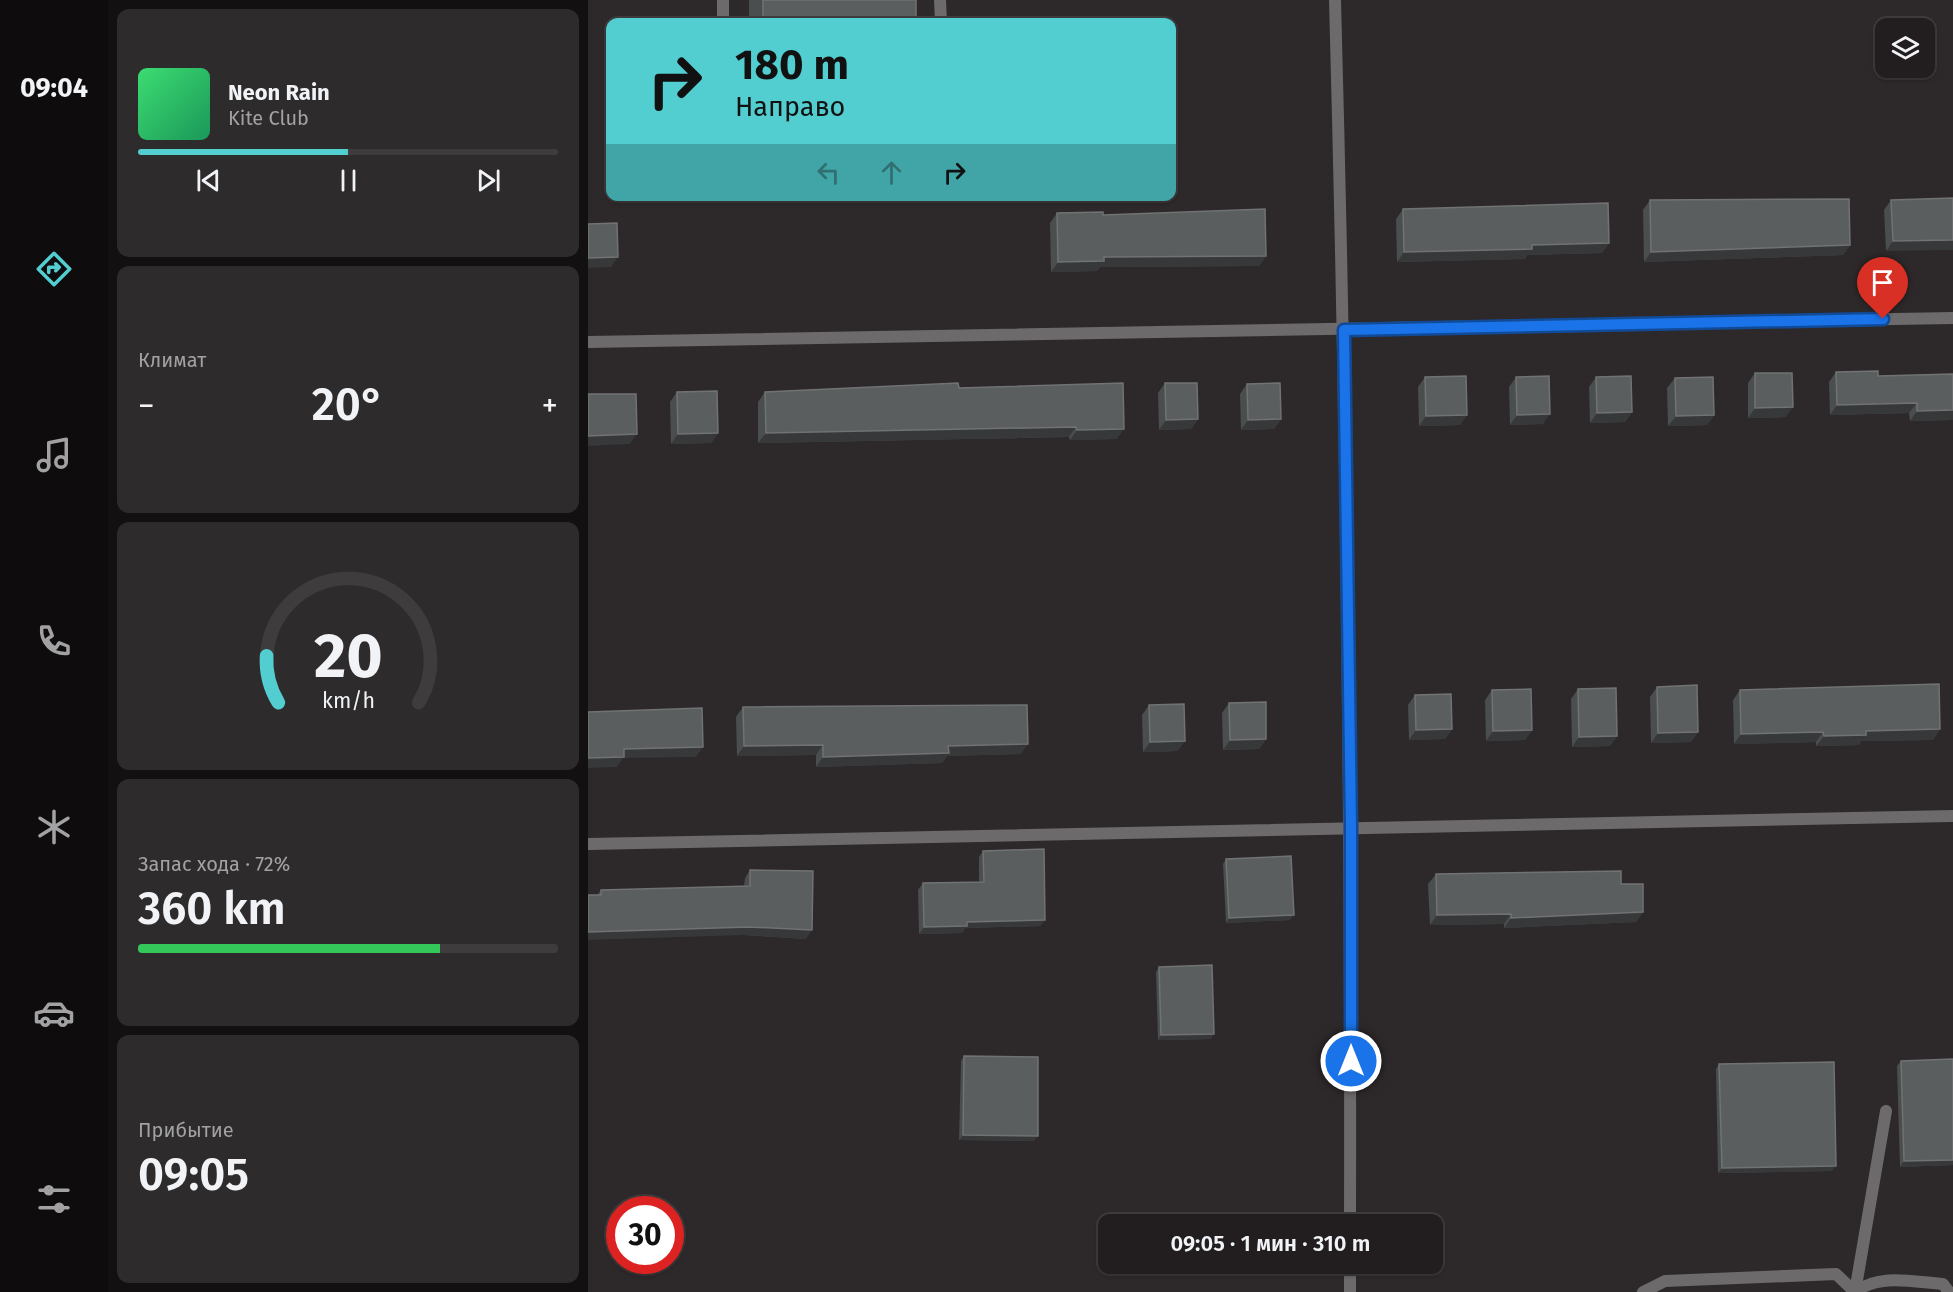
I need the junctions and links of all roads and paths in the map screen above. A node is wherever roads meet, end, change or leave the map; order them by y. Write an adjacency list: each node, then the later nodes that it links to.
1 (723, 0): 4 (street)
2 (940, 0): 5 (street)
3 (1335, 0): 7 (street)
4 (723, 18)
5 (940, 18)
6 (1953, 318): 7 (street)
7 (1344, 330): 8 (street); 10 (street)
8 (588, 342)
9 (1953, 816): 10 (street)
10 (1351, 828): 11 (street); 13 (street)
11 (588, 844)
12 (1886, 1111): 17 (street)
13 (1350, 1214)
14 (1350, 1274): 15 (street)
15 (1350, 1292)
16 (1642, 1292): 17 (street)
17 (1855, 1292): 18 (street)
18 (1949, 1292)

